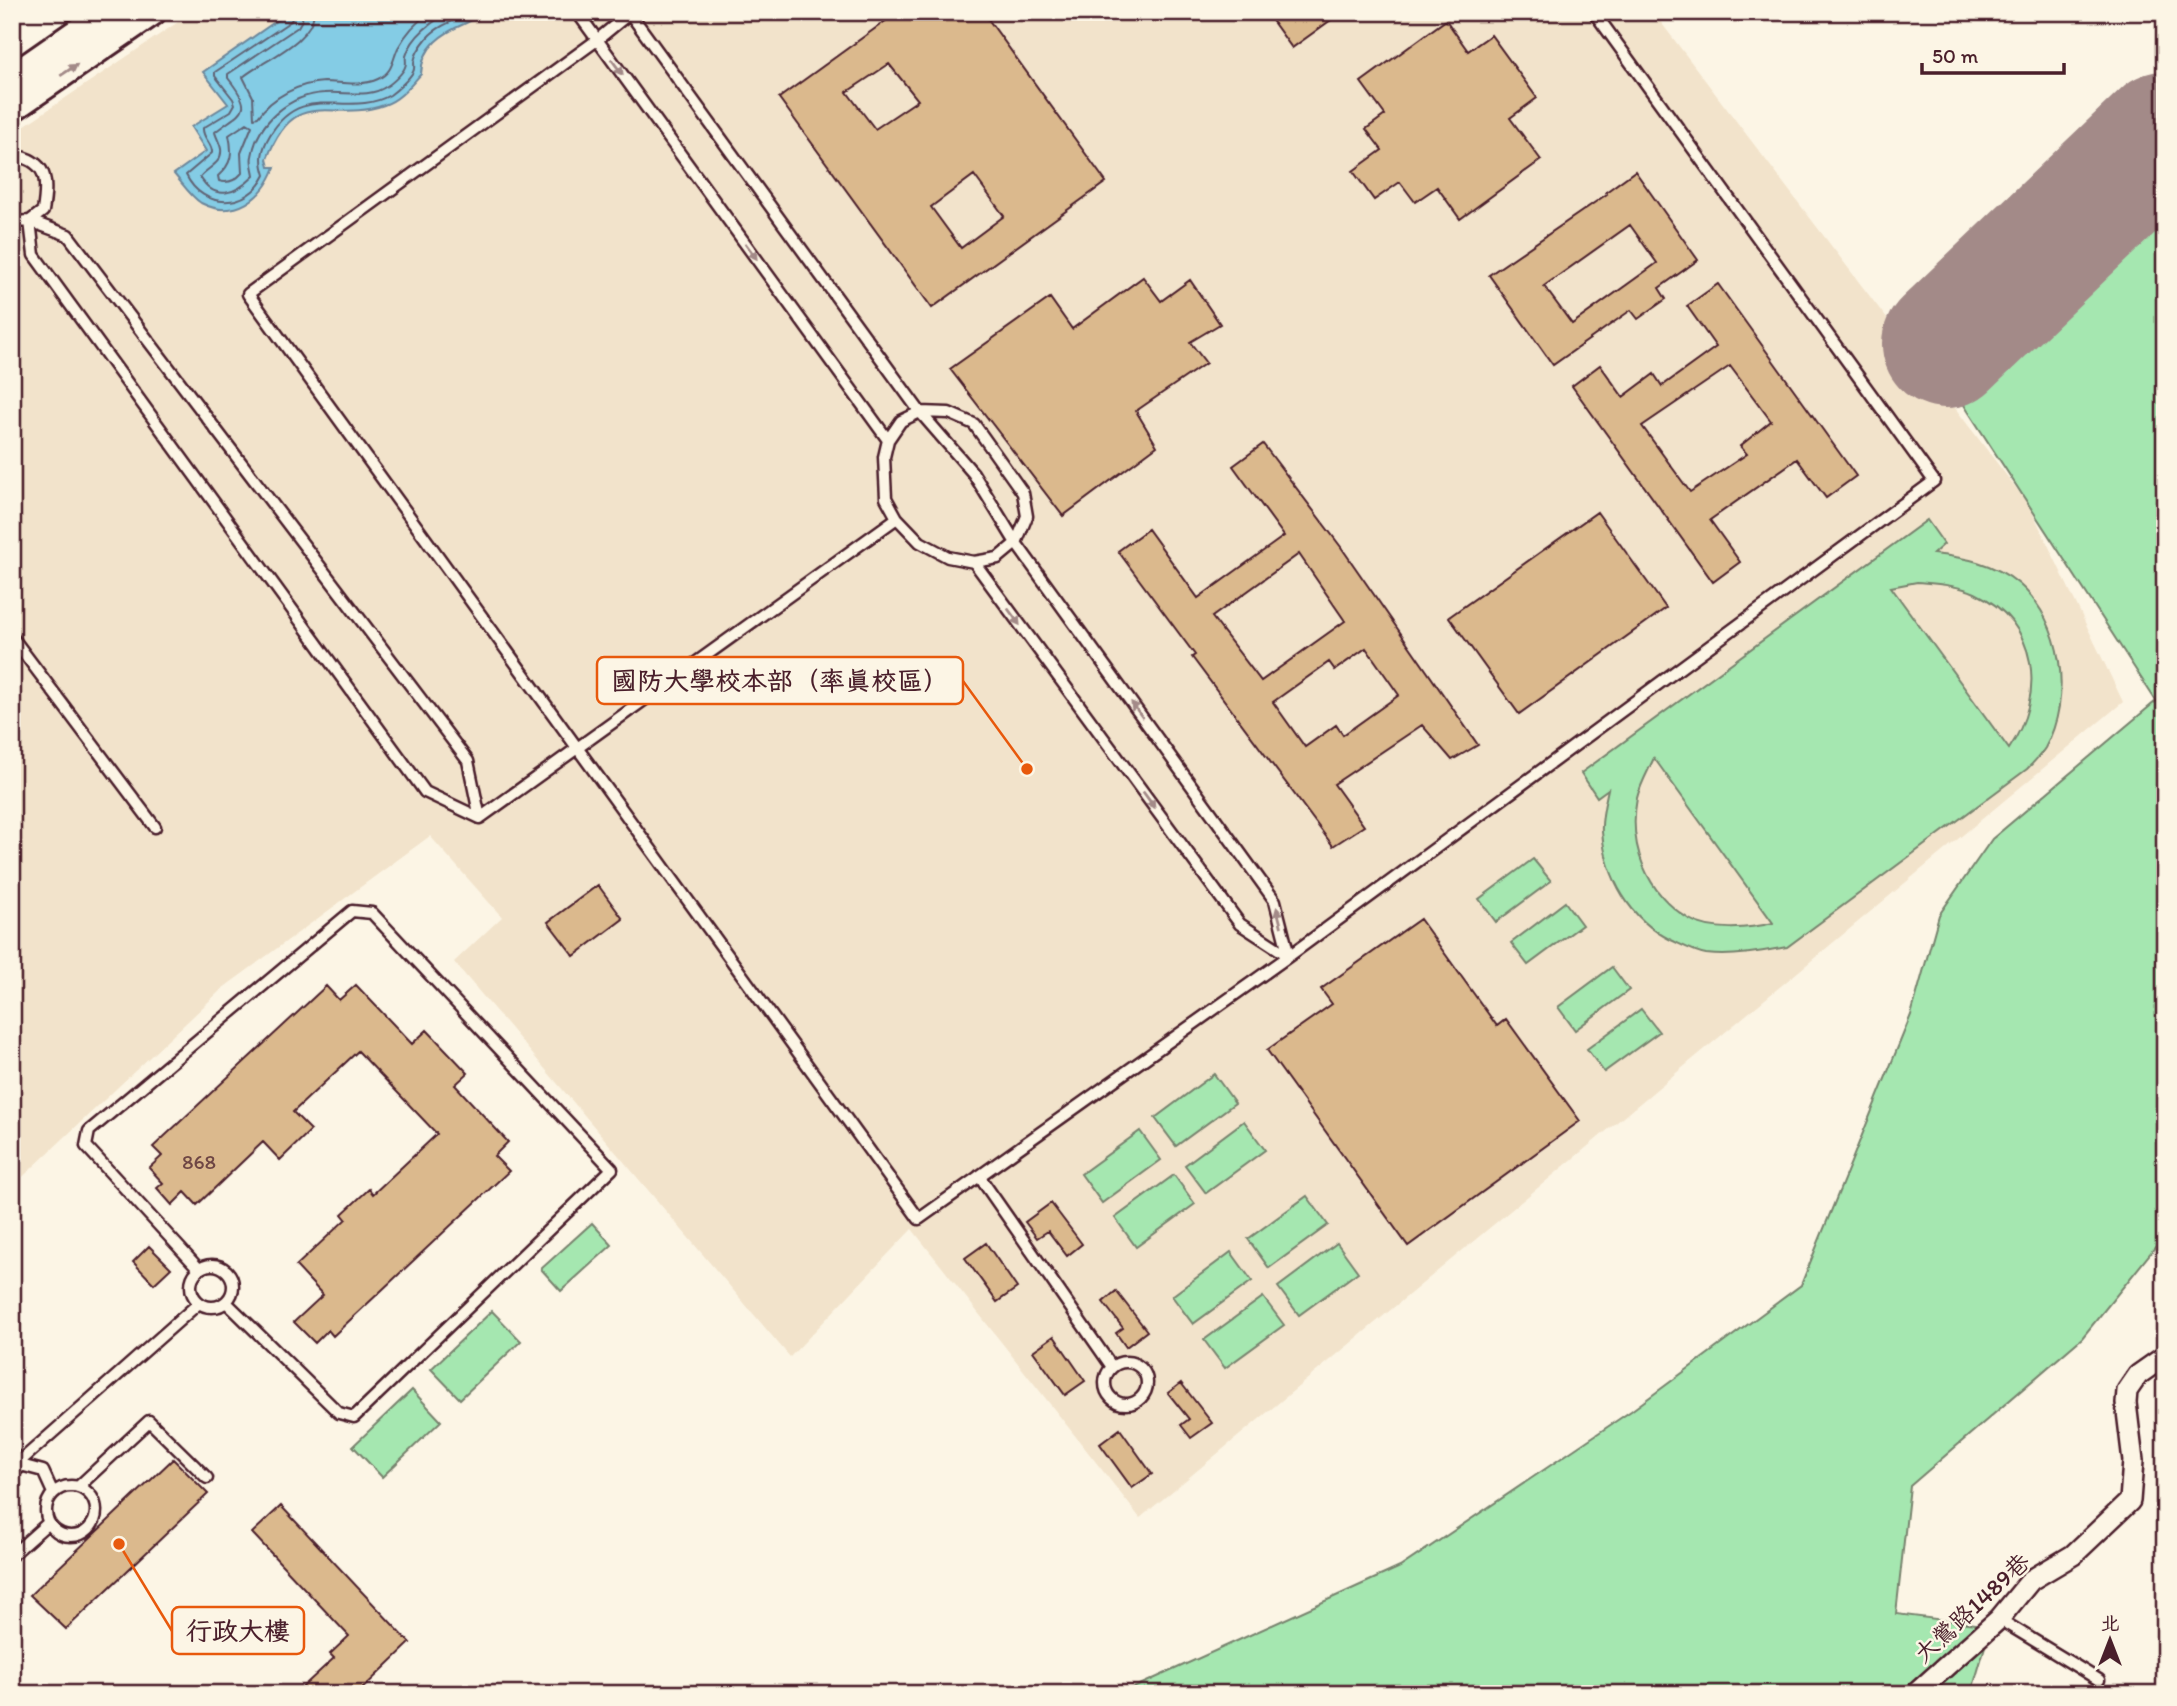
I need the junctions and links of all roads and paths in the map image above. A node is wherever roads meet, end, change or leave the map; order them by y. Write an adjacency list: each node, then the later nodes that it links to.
1 (107, 12): 7 (main road)
2 (152, 12): 8 (main road, one-way to 2)
3 (577, 12): 6 (lane)
4 (630, 12): 6 (lane); 12 (lane)
5 (1594, 12): 21 (lane)
6 (597, 40): 13 (lane, one-way to 13); 18 (lane)
7 (12, 78)
8 (12, 108)
9 (12, 155): 10 (lane)
10 (30, 221): 11 (lane); 19 (lane); 19 (lane)
11 (12, 222)
12 (920, 412): 13 (lane); 15 (lane); 15 (lane)
13 (888, 440): 14 (lane)
14 (897, 518): 16 (lane); 18 (lane)
15 (1016, 543): 16 (lane); 21 (lane, one-way to 15)
16 (974, 562): 21 (lane, one-way to 21)
17 (12, 637): 20 (lane)
18 (576, 749): 19 (lane); 22 (lane)
19 (480, 818)
20 (155, 827)
21 (1289, 956): 22 (lane)
22 (979, 1177): 27 (lane)
23 (199, 1269): 24 (lane); 25 (lane); 25 (lane)
24 (199, 1303): 25 (lane); 28 (lane)
25 (226, 1303)
26 (2165, 1356): 34 (street, 大鶯路1489巷)
27 (1112, 1367): 27 (lane)
28 (14, 1464): 31 (lane)
29 (207, 1478): 30 (lane)
30 (78, 1487): 31 (lane); 32 (lane)
31 (52, 1493): 32 (lane)
32 (48, 1523): 33 (lane)
33 (12, 1555)
34 (1999, 1619): 35 (lane); 36 (street, 大鶯路1489巷)
35 (2099, 1680)
36 (1915, 1694)

